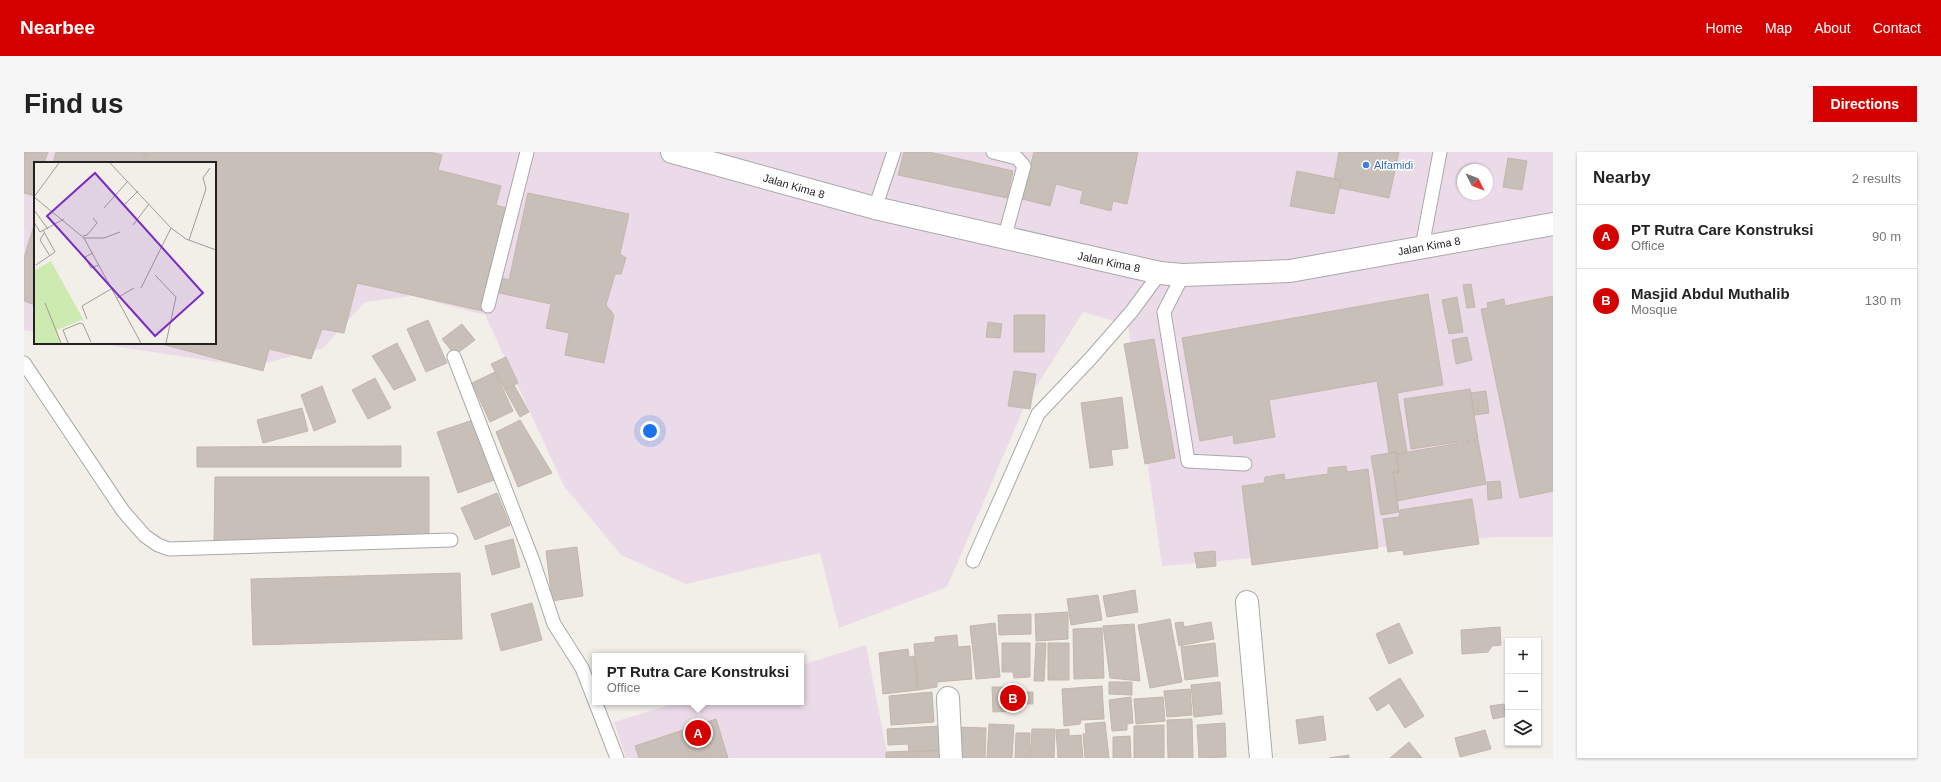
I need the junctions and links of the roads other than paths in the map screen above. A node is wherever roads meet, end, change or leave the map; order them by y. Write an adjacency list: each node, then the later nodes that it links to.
1 (528, 152): 12 (lane)
2 (672, 152): 6 (street, Jalan Kima 8)
3 (894, 152): 6 (lane)
4 (993, 152): 8 (lane)
5 (1440, 152): 9 (lane)
6 (875, 208): 8 (street, Jalan Kima 8)
7 (1553, 224): 9 (street, Jalan Kima 8)
8 (1004, 239): 10 (street, Jalan Kima 8)
9 (1422, 248): 11 (street, Jalan Kima 8)
10 (1160, 273): 11 (street, Jalan Kima 8); 17 (lane)
11 (1183, 275): 15 (lane)
12 (488, 306)
13 (454, 357): 19 (lane)
14 (24, 363): 16 (lane)
15 (1246, 464)
16 (451, 540)
17 (972, 561)
18 (1247, 602): 24 (street)
19 (592, 694)
20 (948, 698): 23 (street)
21 (596, 705): 22 (lane)
22 (617, 758)
23 (950, 758)
24 (1261, 758)

